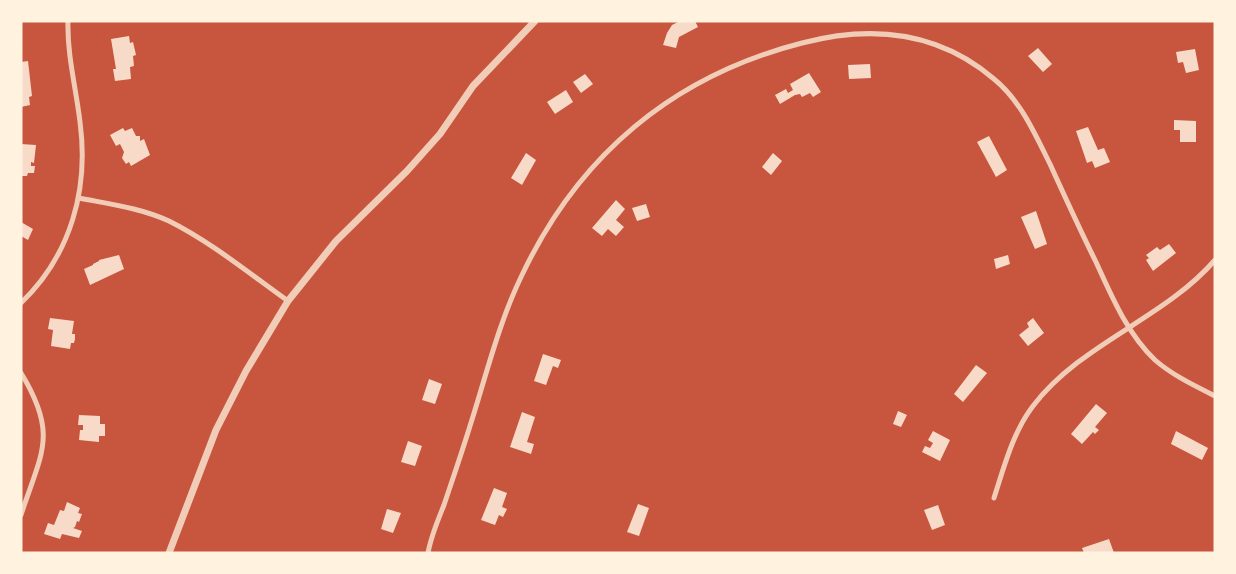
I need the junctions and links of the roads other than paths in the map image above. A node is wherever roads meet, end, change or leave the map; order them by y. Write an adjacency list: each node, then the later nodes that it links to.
1 (68, 21): 3 (street)
2 (535, 21): 5 (street)
3 (79, 198): 5 (street); 6 (street)
4 (1215, 260): 7 (street)
5 (288, 301): 12 (street)
6 (21, 303)
7 (1129, 328): 9 (street); 10 (street); 13 (street)
8 (21, 373): 11 (street)
9 (1215, 396)
10 (994, 498)
11 (21, 515)
12 (169, 553)
13 (428, 553)

